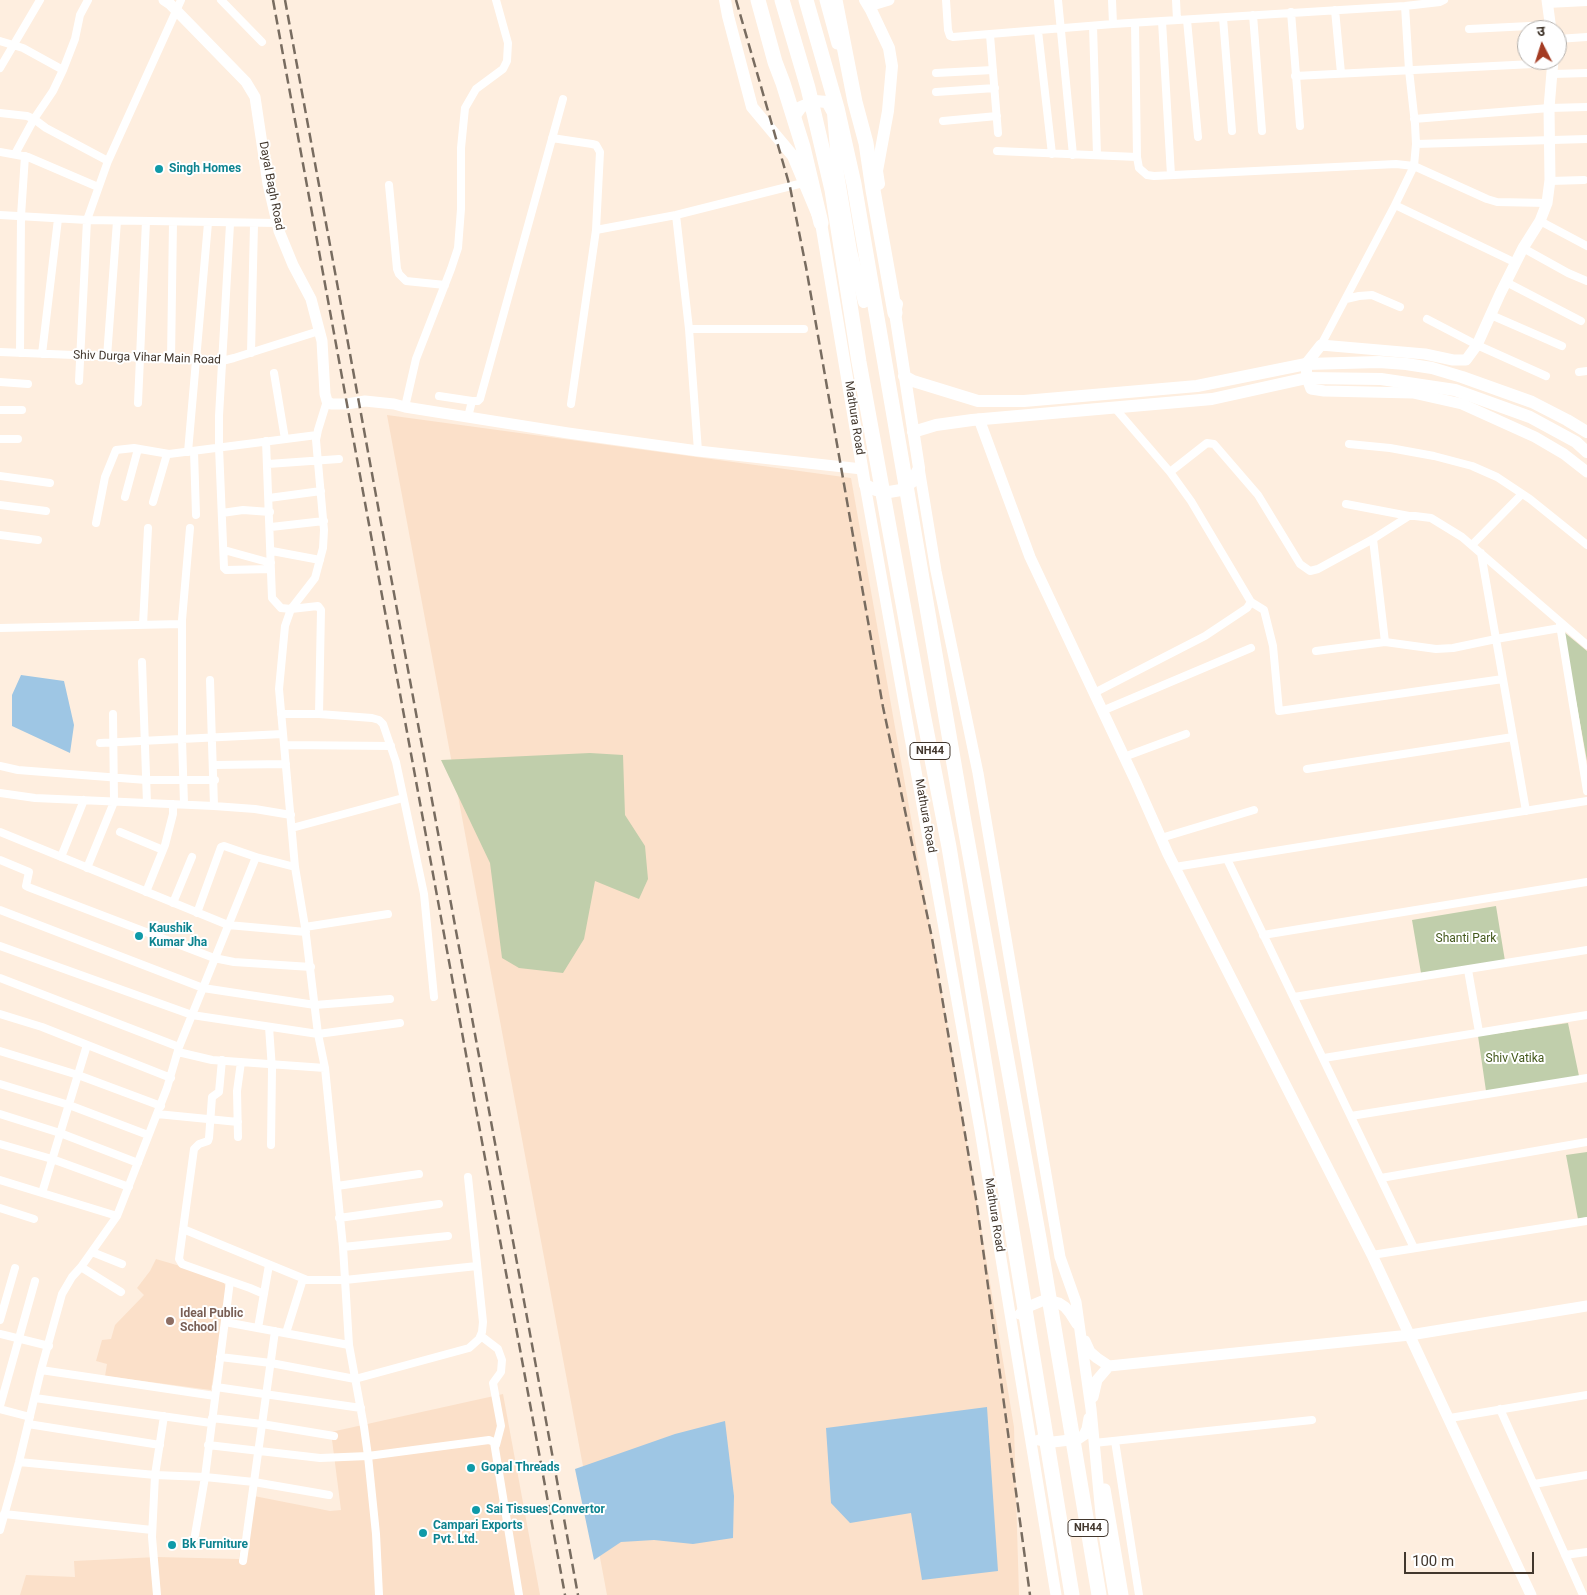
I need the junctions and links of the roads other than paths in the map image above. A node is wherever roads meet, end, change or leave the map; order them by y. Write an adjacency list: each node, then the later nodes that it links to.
1 (39, 0): 44 (street)
2 (88, 0): 48 (street)
3 (164, 0): 22 (street, Dayal Bagh Road)
4 (221, 0): 43 (street)
5 (496, 0): 115 (street)
6 (725, 0): 90 (main road, Mathura Road)
7 (758, 0): 64 (highway)
8 (782, 0): 422 (highway, Mathura Road / NH44)
9 (806, 0): 423 (highway, NH44)
10 (825, 0): 59 (street)
11 (835, 0): 59 (highway)
12 (889, 0): 20 (street)
13 (946, 0): 39 (street)
14 (1058, 0): 35 (street)
15 (1112, 0): 33 (street)
16 (1176, 0): 28 (street)
17 (1444, 0): 23 (street)
18 (1547, 2): 19 (street); 30 (street)
19 (1587, 2)
20 (867, 3): 118 (main road)
21 (1378, 4): 23 (street); 24 (street)
22 (179, 5): 85 (street); 108 (street, Dayal Bagh Road)
23 (1406, 6): 50 (street)
24 (1335, 10): 25 (street); 54 (street)
25 (1291, 12): 26 (street); 55 (street)
26 (1253, 15): 27 (street); 70 (street)
27 (1223, 18): 29 (street); 69 (street)
28 (1177, 20): 29 (street); 31 (street)
29 (1187, 20): 72 (street)
30 (1549, 20)
31 (1162, 21): 32 (street); 87 (street)
32 (1135, 23): 33 (street); 84 (street)
33 (1113, 24): 34 (street)
34 (1092, 26): 35 (street); 82 (street)
35 (1061, 28): 38 (street); 81 (street)
36 (1517, 28): 37 (street)
37 (1468, 29)
38 (1038, 31): 39 (street); 80 (street)
39 (990, 35): 49 (street)
40 (1587, 37): 41 (street)
41 (1567, 38)
42 (0, 41): 44 (street)
43 (262, 42)
44 (14, 46): 46 (street); 48 (street)
45 (1517, 67): 50 (street)
46 (0, 68)
47 (1567, 68): 53 (street)
48 (63, 70): 65 (street)
49 (993, 70): 52 (street); 56 (street)
50 (1409, 70): 54 (street); 66 (street)
51 (1553, 70): 61 (street)
52 (936, 72)
53 (1587, 72)
54 (1341, 73): 55 (street)
55 (1295, 76): 68 (street)
56 (995, 88): 57 (street); 63 (street)
57 (936, 92)
58 (563, 99): 73 (street)
59 (855, 102): 118 (highway)
60 (1587, 107): 61 (street)
61 (1549, 108): 66 (street); 75 (street)
62 (0, 113): 65 (street)
63 (997, 116): 67 (street); 71 (street)
64 (794, 117): 105 (highway); 117 (main road)
65 (34, 119): 79 (street); 85 (street)
66 (1414, 119): 76 (street)
67 (943, 121)
68 (1300, 126)
69 (1232, 131)
70 (1262, 131)
71 (998, 133)
72 (1198, 137)
73 (552, 138): 109 (street); 150 (street)
74 (1587, 139): 75 (street)
75 (1550, 141): 76 (street); 89 (street)
76 (1416, 144): 86 (street)
77 (997, 151): 80 (street)
78 (0, 152): 79 (street)
79 (15, 154): 83 (street)
80 (1052, 154): 81 (street)
81 (1073, 155): 82 (street)
82 (1097, 155): 84 (street)
83 (25, 156): 92 (street); 97 (street)
84 (1137, 157): 87 (street)
85 (108, 161): 92 (street)
86 (1414, 166): 87 (street); 93 (street); 94 (street)
87 (1171, 175)
88 (1584, 180): 89 (street)
89 (1550, 181): 93 (street)
90 (803, 182): 96 (street); 105 (main road, Mathura Road)
91 (389, 185): 115 (street)
92 (98, 187): 99 (street)
93 (1547, 203): 102 (street)
94 (1395, 205): 112 (street); 116 (street)
95 (0, 215): 97 (street)
96 (676, 215): 109 (street); 124 (street)
97 (21, 216): 98 (street); 131 (street)
98 (58, 218): 99 (street); 133 (street)
99 (87, 220): 100 (street); 134 (street)
100 (117, 221): 101 (street); 135 (street)
101 (146, 221): 103 (street); 136 (street)
102 (1540, 221): 110 (street); 111 (street)
103 (173, 222): 104 (street); 137 (street)
104 (208, 223): 106 (street); 138 (street)
105 (821, 223): 120 (main road, Mathura Road)
106 (230, 224): 107 (street); 139 (street)
107 (254, 224): 108 (street); 132 (street)
108 (277, 224): 126 (street, Dayal Bagh Road)
109 (596, 230): 152 (street)
110 (1587, 246)
111 (1523, 248): 112 (street); 113 (street)
112 (1516, 263): 114 (street)
113 (1587, 281)
114 (1506, 282): 121 (street); 123 (street)
115 (445, 285): 153 (street)
116 (1346, 299): 119 (street); 127 (street)
117 (864, 302): 118 (main road); 120 (main road)
118 (894, 307): 142 (main road)
119 (1400, 307)
120 (837, 315): 177 (main road, Mathura Road)
121 (1491, 315): 128 (street); 129 (street)
122 (1427, 319): 128 (street)
123 (1581, 321)
124 (689, 329): 125 (street); 169 (street)
125 (804, 329)
126 (319, 330): 132 (street, Shiv Durga Vihar Main Road); 149 (street, Dayal Bagh Road)
127 (1321, 345): 128 (street); 140 (street)
128 (1477, 345): 143 (street)
129 (1562, 346)
130 (0, 352): 131 (street, Shiv Durga Vihar Main Road)
131 (20, 353): 133 (street, Shiv Durga Vihar Main Road)
132 (251, 353): 139 (street, Shiv Durga Vihar Main Road)
133 (42, 354): 134 (street, Shiv Durga Vihar Main Road)
134 (80, 356): 135 (street, Shiv Durga Vihar Main Road); 145 (street)
135 (107, 357): 136 (street, Shiv Durga Vihar Main Road)
136 (140, 358): 137 (street, Shiv Durga Vihar Main Road); 151 (street)
137 (171, 360): 138 (street, Shiv Durga Vihar Main Road)
138 (195, 361): 139 (street, Shiv Durga Vihar Main Road); 170 (street)
139 (222, 361): 167 (street)
140 (1306, 364): 142 (main road); 144 (street); 160 (main road)
141 (274, 373): 164 (street)
142 (904, 376): 159 (main road)
143 (1546, 376)
144 (1307, 378): 154 (main road); 171 (main road); 179 (street)
145 (79, 381)
146 (0, 382): 147 (street)
147 (28, 384)
148 (439, 396): 150 (street)
149 (327, 401): 153 (street); 161 (street)
150 (472, 401): 157 (street)
151 (138, 403)
152 (571, 404)
153 (405, 407): 157 (street)
154 (1114, 407): 158 (main road); 178 (street)
155 (0, 410): 156 (street)
156 (22, 410)
157 (468, 417): 169 (street)
158 (979, 419): 159 (main road); 225 (street)
159 (913, 432): 176 (main road)
160 (1587, 432)
161 (316, 435): 164 (street); 174 (street)
162 (18, 438): 163 (street)
163 (0, 439)
164 (285, 439): 165 (street)
165 (266, 441): 167 (street); 175 (street)
166 (1349, 444): 184 (street)
167 (219, 447): 170 (street); 192 (street)
168 (138, 449): 172 (street); 185 (street); 196 (street)
169 (698, 450): 177 (street)
170 (191, 451): 172 (street); 193 (street)
171 (1587, 452)
172 (167, 454): 187 (street)
173 (338, 459): 174 (street)
174 (318, 461): 175 (street); 183 (street)
175 (268, 464): 186 (street)
176 (919, 468): 182 (main road); 363 (street)
177 (862, 469): 182 (main road, Mathura Road)
178 (1170, 472): 201 (street); 210 (street)
179 (1587, 472)
180 (0, 476): 181 (street)
181 (50, 483)
182 (866, 485): 364 (street, Mathura Road)
183 (320, 491): 186 (street); 195 (street)
184 (1522, 494): 203 (street); 204 (street)
185 (125, 498)
186 (269, 498): 191 (street)
187 (153, 502)
188 (1346, 504): 194 (street)
189 (0, 505): 190 (street)
190 (46, 511)
191 (270, 512): 192 (street); 197 (street)
192 (222, 513): 205 (street)
193 (196, 515)
194 (1409, 516): 201 (street); 203 (street)
195 (324, 521): 197 (street); 208 (street)
196 (96, 523)
197 (271, 527): 206 (street)
198 (148, 528): 214 (street)
199 (190, 528): 213 (street)
200 (0, 535): 202 (street)
201 (1373, 539): 218 (street)
202 (38, 540)
203 (1472, 545): 207 (street)
204 (1587, 545)
205 (224, 550): 209 (street); 209 (street)
206 (272, 551): 208 (street); 209 (street)
207 (1481, 553): 212 (street); 217 (street)
208 (320, 560): 211 (street)
209 (271, 566): 211 (street)
210 (1251, 602): 223 (street); 225 (street)
211 (291, 609): 228 (street); 229 (street)
212 (1559, 620): 216 (street); 219 (street)
213 (182, 624): 214 (street); 234 (street)
214 (142, 625): 215 (street)
215 (0, 628)
216 (1560, 628): 217 (street); 249 (street)
217 (1496, 639): 218 (street); 223 (street)
218 (1385, 642): 221 (street)
219 (1587, 645)
220 (1251, 648): 226 (street)
221 (1316, 651)
222 (142, 662): 235 (street)
223 (1503, 679): 233 (street)
224 (210, 680): 232 (street)
225 (1094, 693): 226 (street)
226 (1102, 711): 240 (street)
227 (113, 714): 237 (street)
228 (281, 714): 229 (street); 230 (street)
229 (319, 714): 239 (street)
230 (283, 734): 232 (street); 238 (street)
231 (1186, 734): 240 (street)
232 (213, 737): 234 (street); 241 (street)
233 (1513, 737): 244 (street); 260 (street)
234 (182, 739): 235 (street); 247 (street)
235 (144, 741): 237 (street); 246 (street)
236 (100, 743): 237 (street)
237 (114, 743): 245 (street)
238 (284, 745): 239 (street); 242 (street)
239 (391, 746): 251 (street)
240 (1124, 757): 265 (street)
241 (214, 764): 242 (street); 248 (street)
242 (286, 764): 261 (street)
243 (0, 766): 245 (street)
244 (1307, 769)
245 (114, 777): 246 (street); 254 (street)
246 (146, 780): 247 (street); 255 (street)
247 (184, 780): 248 (street); 257 (street)
248 (214, 780): 258 (street)
249 (1587, 791)
250 (0, 793): 252 (street)
251 (403, 798): 262 (street); 291 (street)
252 (84, 800): 254 (street); 267 (street)
253 (1587, 801): 260 (street)
254 (114, 802): 255 (street); 274 (street)
255 (147, 802): 256 (street)
256 (173, 804): 257 (street); 266 (street)
257 (184, 804): 258 (street)
258 (214, 806): 261 (street)
259 (1254, 810): 265 (street)
260 (1526, 811): 270 (street)
261 (291, 815): 262 (street)
262 (292, 828): 272 (street)
263 (0, 832): 267 (street)
264 (120, 832): 266 (street)
265 (1161, 838): 273 (street)
266 (163, 850): 276 (street)
267 (61, 857): 274 (street)
268 (192, 857): 277 (street)
269 (256, 857): 272 (street); 279 (street); 281 (street)
270 (1226, 859): 273 (street); 283 (street)
271 (0, 860): 286 (street)
272 (295, 867): 282 (street)
273 (1175, 867): 346 (street)
274 (87, 868): 276 (street)
275 (1587, 882): 283 (street)
276 (146, 892): 277 (street)
277 (172, 903): 279 (street)
278 (0, 910): 290 (street)
279 (197, 913): 281 (street)
280 (388, 914): 282 (street)
281 (228, 925): 282 (street); 286 (street)
282 (306, 929): 287 (street)
283 (1263, 935): 292 (street)
284 (0, 946): 296 (street)
285 (1587, 950): 288 (street)
286 (214, 958): 287 (street); 290 (street)
287 (311, 967): 294 (street)
288 (1468, 970): 292 (street); 300 (street)
289 (0, 978): 303 (street)
290 (203, 988): 294 (street); 296 (street)
291 (434, 997)
292 (1294, 997): 305 (street)
293 (390, 999): 294 (street)
294 (315, 1005): 301 (street)
295 (0, 1014): 302 (street)
296 (192, 1015): 299 (street); 303 (street)
297 (1587, 1015): 300 (street)
298 (400, 1023): 301 (street)
299 (269, 1027): 301 (street); 308 (street)
300 (1479, 1032): 305 (street)
301 (318, 1034): 309 (street)
302 (87, 1045): 310 (street); 311 (street)
303 (178, 1049): 306 (street); 311 (street)
304 (0, 1051): 310 (street)
305 (1324, 1058): 317 (street)
306 (222, 1060): 307 (street); 318 (street)
307 (241, 1062): 308 (street); 319 (street)
308 (272, 1064): 309 (street); 325 (street)
309 (325, 1068): 332 (street)
310 (78, 1075): 314 (street); 315 (street)
311 (171, 1078): 315 (street)
312 (1587, 1078): 317 (street)
313 (0, 1084): 314 (street)
314 (69, 1105): 320 (street); 321 (street)
315 (159, 1110): 318 (street); 321 (street)
316 (0, 1114): 320 (street)
317 (1351, 1116): 330 (street)
318 (211, 1119): 319 (street); 341 (street)
319 (238, 1122): 322 (street)
320 (60, 1133): 326 (street); 327 (street)
321 (148, 1135): 327 (street)
322 (238, 1137)
323 (1587, 1142): 330 (street)
324 (0, 1144): 326 (street)
325 (271, 1145)
326 (52, 1159): 333 (street); 334 (street)
327 (138, 1163): 333 (street)
328 (419, 1174): 332 (street)
329 (468, 1177): 349 (street)
330 (1381, 1178): 344 (street)
331 (0, 1180): 334 (street)
332 (337, 1186): 338 (street)
333 (129, 1187): 337 (street)
334 (42, 1192): 337 (street)
335 (439, 1204): 338 (street)
336 (0, 1208): 339 (street)
337 (118, 1216): 345 (street)
338 (340, 1218): 343 (street)
339 (34, 1219)
340 (1587, 1221): 344 (street)
341 (183, 1229): 348 (street); 355 (street)
342 (448, 1236): 343 (street)
343 (343, 1247): 353 (street)
344 (1414, 1248): 346 (street)
345 (92, 1252): 347 (street); 350 (street)
346 (1372, 1254): 367 (street)
347 (122, 1264)
348 (269, 1265): 352 (street); 357 (street)
349 (477, 1266): 353 (street); 368 (street)
350 (81, 1267): 356 (street); 371 (street)
351 (15, 1268): 359 (street)
352 (303, 1279): 353 (street); 365 (street)
353 (345, 1280): 370 (street)
354 (35, 1281): 369 (street)
355 (230, 1281): 357 (street); 360 (street)
356 (121, 1292)
357 (264, 1294): 361 (street)
358 (1587, 1306): 367 (street)
359 (0, 1320)
360 (225, 1322): 361 (street); 372 (street)
361 (258, 1328): 362 (street)
362 (275, 1331): 365 (street); 373 (street)
363 (1080, 1331): 364 (street); 374 (street); 384 (street)
364 (1012, 1332): 388 (street, Mathura Road)
365 (286, 1333): 370 (street)
366 (0, 1334): 369 (street)
367 (1410, 1335): 374 (street); 387 (street)
368 (481, 1336): 376 (street); 397 (street)
369 (19, 1339): 371 (street); 382 (street)
370 (349, 1345): 376 (street)
371 (48, 1346): 375 (street)
372 (220, 1357): 373 (street); 377 (street)
373 (271, 1363): 376 (street); 378 (street)
374 (1109, 1366): 384 (street)
375 (41, 1370): 380 (street); 381 (street)
376 (355, 1379): 383 (street)
377 (216, 1387): 378 (street); 380 (street)
378 (266, 1395): 383 (street); 392 (street)
379 (1587, 1395): 385 (street)
380 (215, 1396): 391 (street)
381 (35, 1398): 386 (street); 390 (street)
382 (0, 1408): 390 (street)
383 (361, 1408): 401 (street)
384 (1090, 1409): 388 (street); 395 (street)
385 (1500, 1410): 387 (street); 408 (street)
386 (164, 1416): 391 (street); 398 (street)
387 (1450, 1418): 427 (street)
388 (1027, 1420): 400 (street, Mathura Road)
389 (1312, 1420): 394 (street)
390 (29, 1421): 398 (street); 402 (street)
391 (211, 1421): 392 (street); 396 (street)
392 (262, 1424): 393 (street); 399 (street)
393 (334, 1436)
394 (1115, 1441): 395 (street); 426 (street)
395 (1094, 1443): 403 (street)
396 (208, 1445): 399 (street); 406 (street)
397 (496, 1445): 401 (street); 419 (street)
398 (160, 1446): 404 (street)
399 (258, 1452): 401 (street); 407 (street)
400 (1033, 1454): 420 (street); 421 (street, Mathura Road)
401 (368, 1456): 418 (street)
402 (19, 1462): 404 (street); 410 (street)
403 (1097, 1473): 424 (street); 425 (street)
404 (155, 1475): 406 (street); 412 (street)
405 (1587, 1475): 408 (street)
406 (205, 1477): 407 (street); 413 (street)
407 (254, 1482): 409 (street); 416 (street)
408 (1534, 1484): 415 (street)
409 (329, 1495)
410 (4, 1514): 411 (street); 412 (street)
411 (0, 1530)
412 (152, 1530): 417 (street)
413 (195, 1535)
414 (1587, 1552): 415 (street)
415 (1565, 1555): 428 (street)
416 (243, 1561)
417 (157, 1595)
418 (379, 1595)
419 (519, 1595)
420 (1048, 1595)
421 (1056, 1595)
422 (1072, 1595)
423 (1099, 1595)
424 (1114, 1595)
425 (1123, 1595)
426 (1139, 1595)
427 (1531, 1595)
428 (1583, 1595)

